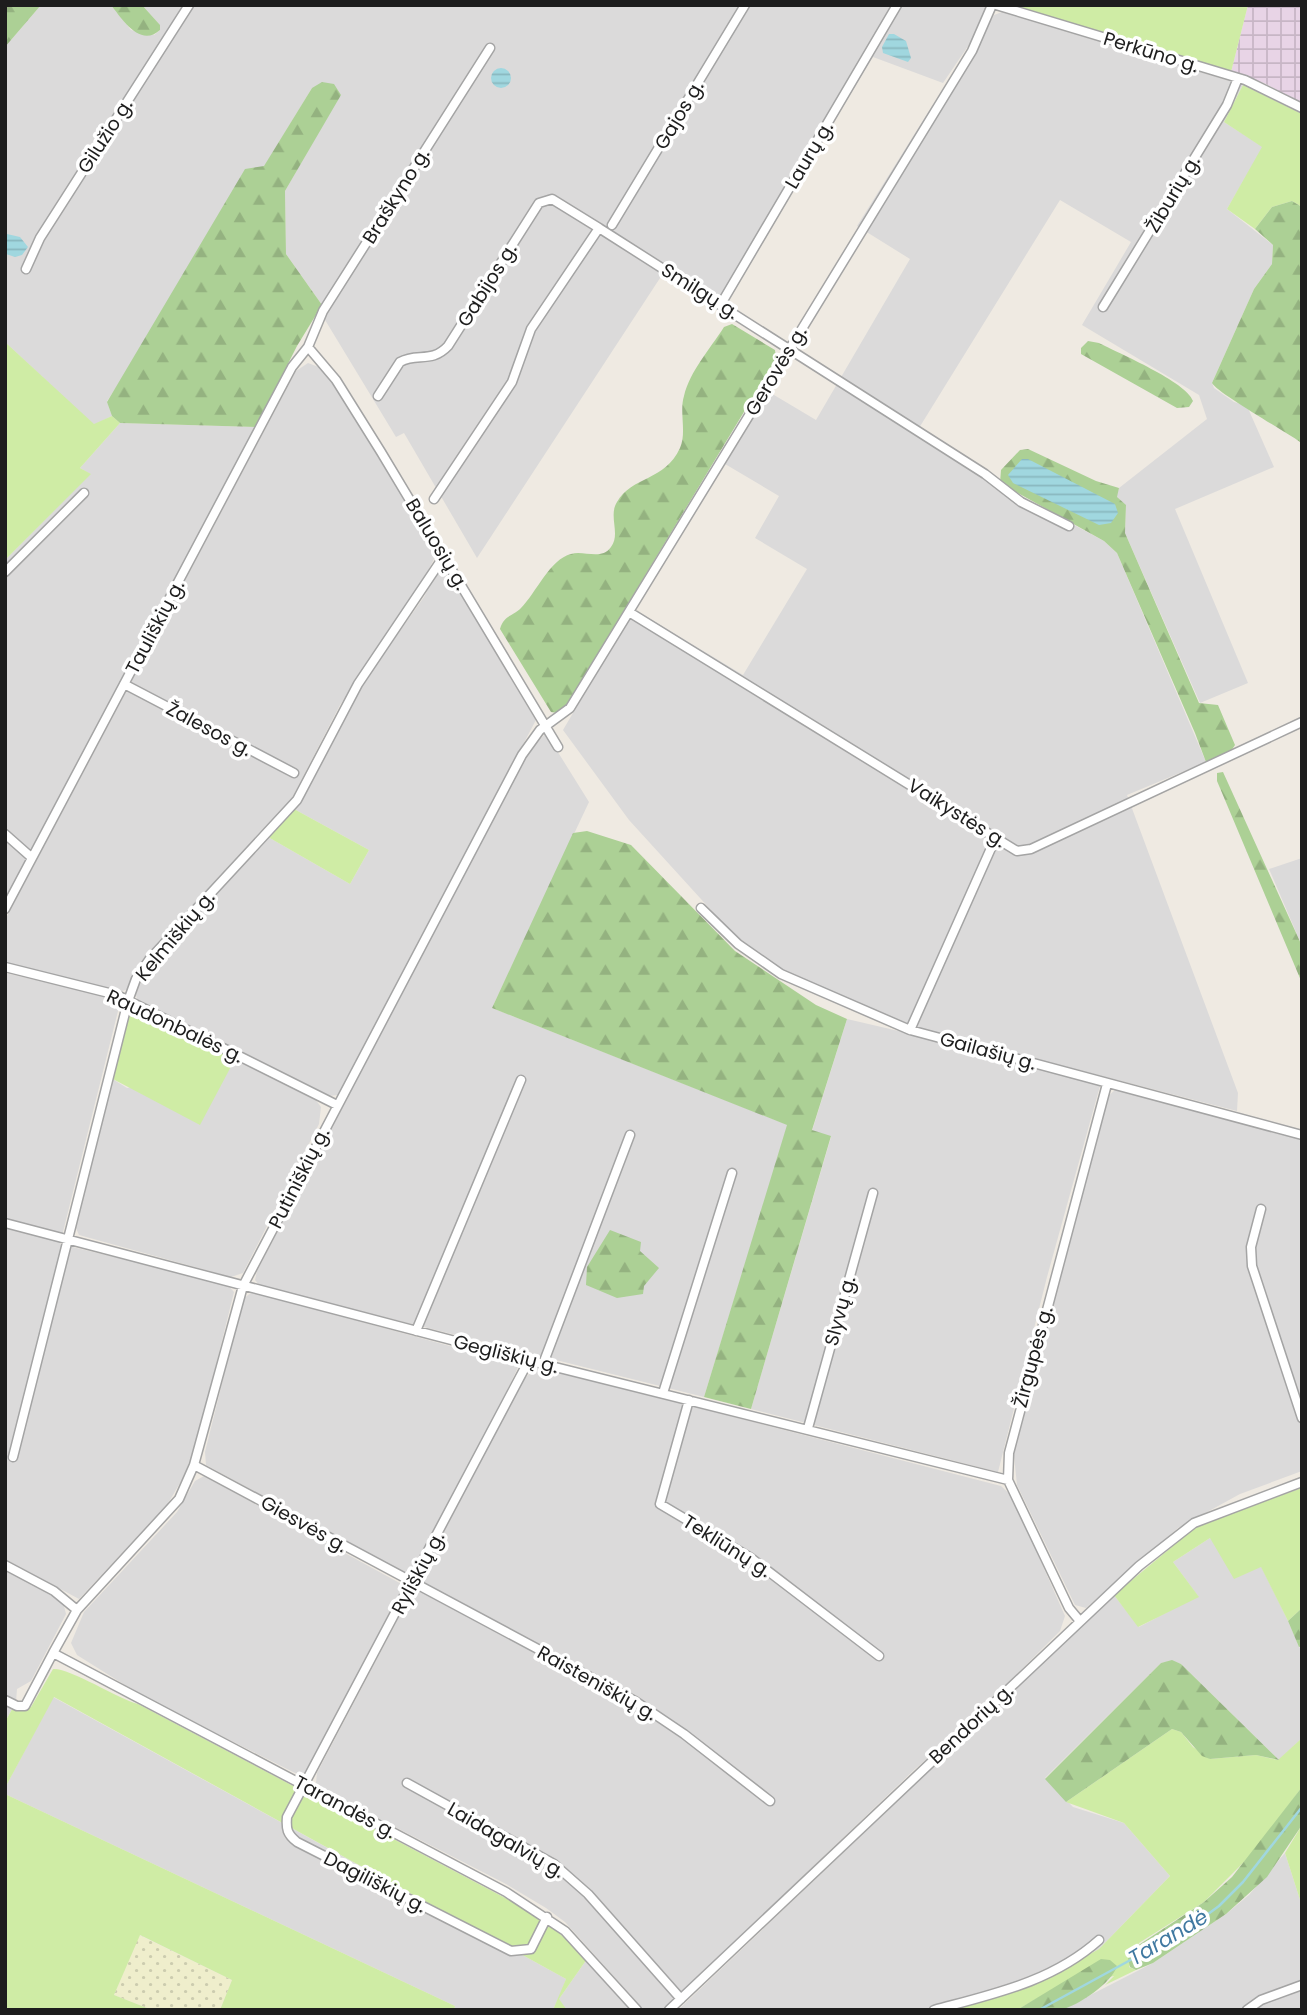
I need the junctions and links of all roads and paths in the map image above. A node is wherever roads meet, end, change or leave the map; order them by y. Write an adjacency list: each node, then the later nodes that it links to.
1 (189, 5): 10 (street, Gilužio g.)
2 (745, 5): 8 (street, Gajos g.)
3 (897, 5): 11 (street, Laurų g.)
4 (994, 5): 6 (street, Perkūno g.); 14 (street, Gerovės g.)
5 (490, 48): 13 (street, Braškyno g.)
6 (1238, 78): 7 (street, Perkūno g.); 12 (street, Žiburių g.)
7 (1302, 107)
8 (612, 225)
9 (599, 228): 11 (street, Smilgų g.); 15 (street, Gabijos g.); 17 (street)
10 (26, 269)
11 (721, 304): 14 (street, Smilgų g.)
12 (1103, 307)
13 (308, 348): 19 (street, Baluosių g.); 22 (street, Tauliškių g.)
14 (790, 349): 18 (street, Smilgų g.); 21 (street, Gerovės g.)
15 (378, 396)
16 (85, 493): 20 (street)
17 (434, 499)
18 (1069, 526)
19 (444, 556): 24 (street, Baluosių g.); 33 (street, Kelmiškių g.)
20 (5, 572)
21 (629, 612): 24 (street, Gerovės g.); 28 (street, Vaikystės g.)
22 (124, 684): 26 (street, Žalesos g.); 29 (street, Tauliškių g.)
23 (1302, 722): 28 (street, Vaikystės g.)
24 (546, 726): 25 (street, Baluosių g.); 37 (street, Putiniškių g.)
25 (558, 747)
26 (294, 773)
27 (5, 834): 29 (street)
28 (996, 837): 34 (street)
29 (31, 857): 31 (street, Tauliškių g.)
30 (701, 908): 34 (street, Gailašių g.)
31 (5, 909)
32 (5, 967): 33 (street, Raudonbalės g.)
33 (128, 1001): 37 (street, Raudonbalės g.); 44 (street, Kelmiškių g.)
34 (910, 1030): 36 (street, Gailašių g.)
35 (521, 1080): 46 (street)
36 (1107, 1084): 39 (street, Gailašių g.); 55 (street, Žirgupės g.)
37 (337, 1105): 45 (street, Putiniškių g.)
38 (630, 1135): 48 (street)
39 (1302, 1135)
40 (732, 1173): 49 (street)
41 (873, 1193): 52 (street, Slyvų g.)
42 (1261, 1209): 51 (street)
43 (5, 1223): 44 (street, Gegliškių g.)
44 (67, 1239): 45 (street, Gegliškių g.); 53 (street, Kelmiškių g.)
45 (243, 1286): 46 (street, Gegliškių g.); 54 (street, Putiniškių g.)
46 (416, 1331): 47 (street, Gegliškių g.)
47 (529, 1360): 48 (street, Gegliškių g.); 58 (street, Ryliškių g.)
48 (543, 1364): 49 (street, Gegliškių g.)
49 (663, 1393): 50 (street, Gegliškių g.)
50 (690, 1400): 52 (street, Gegliškių g.); 62 (street, Tekliūnų g.)
51 (1302, 1418)
52 (808, 1428): 55 (street, Gegliškių g.)
53 (13, 1457)
54 (194, 1465): 58 (street, Giesvės g.); 59 (street, Putiniškių g.)
55 (1008, 1480): 60 (street)
56 (1302, 1482): 60 (street, Bendorių g.)
57 (5, 1565): 59 (street)
58 (413, 1584): 65 (street, Ryliškių g.); 66 (street, Raisteniškių g.)
59 (77, 1610): 61 (street, Putiniškių g.)
60 (1079, 1620): 70 (street, Bendorių g.)
61 (53, 1653): 63 (street); 65 (street, Tarandės g.)
62 (879, 1656)
63 (5, 1700)
64 (407, 1783): 70 (street, Laidagalvių g.)
65 (305, 1786): 67 (street, Tarandės g.); 67 (street, Dagiliškių g.)
66 (770, 1801)
67 (547, 1917): 71 (street, Tarandės g.)
68 (1099, 1940): 73 (street)
69 (1302, 1985): 74 (street)
70 (681, 1999): 72 (street, Bendorių g.)
71 (637, 2010)
72 (669, 2010)
73 (934, 2010)
74 (1247, 2010)

